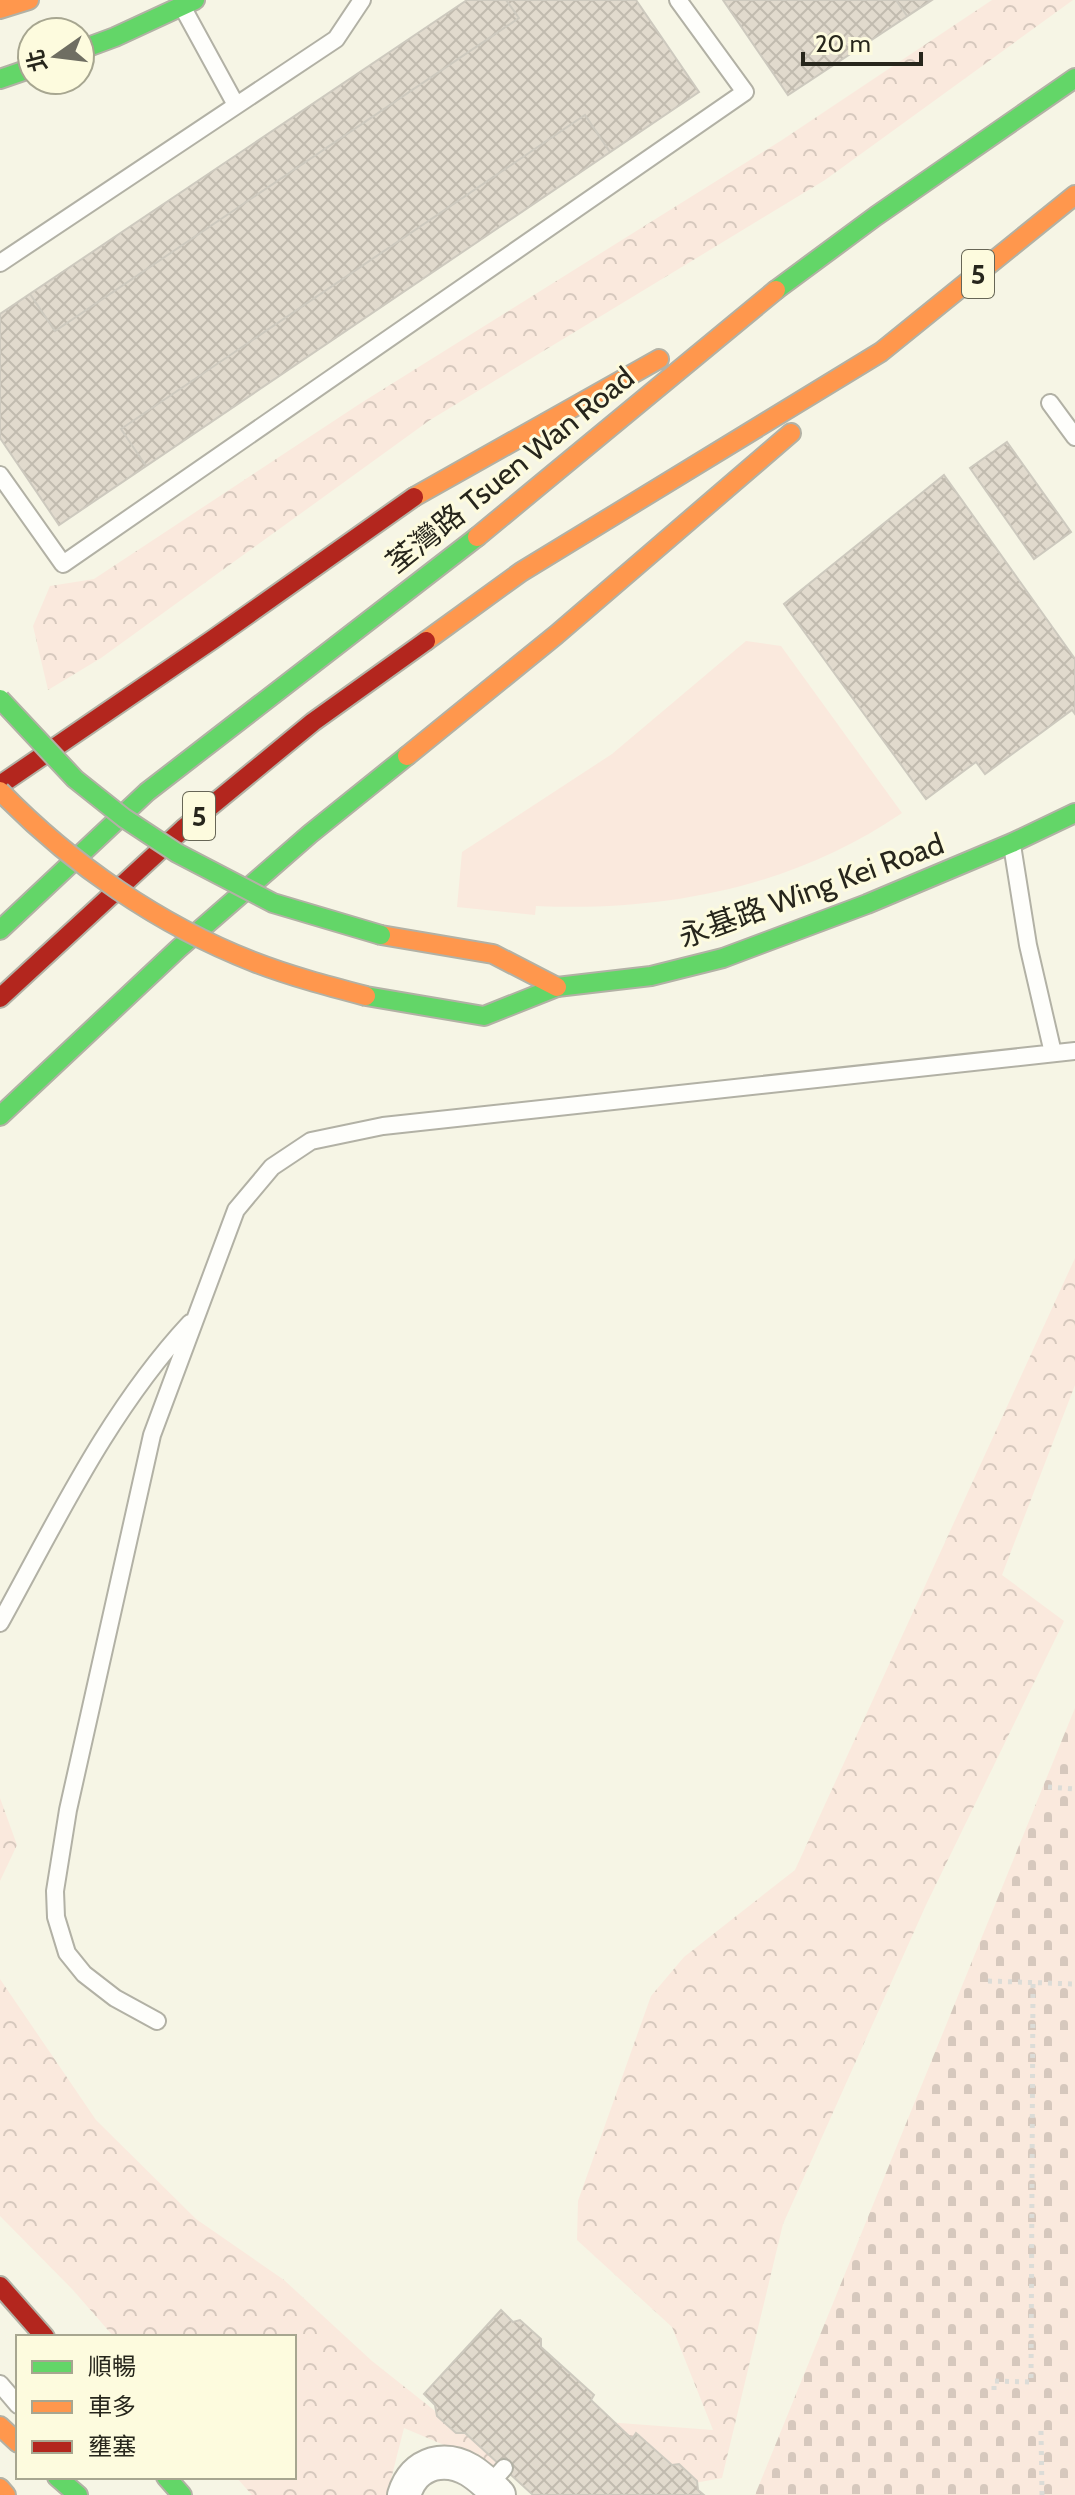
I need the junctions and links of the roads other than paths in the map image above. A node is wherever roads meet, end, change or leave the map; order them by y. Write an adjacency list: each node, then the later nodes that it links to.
1 (29, 0): 5 (main road)
2 (362, 0): 8 (lane)
3 (678, 0): 15 (lane)
4 (189, 3): 6 (main road); 8 (lane)
5 (0, 9)
6 (96, 43)
7 (1075, 78): 11 (main road, 荃灣路 Tsuen Wan Road / 5)
8 (236, 105): 10 (lane)
9 (1075, 195): 12 (main road, 5)
10 (0, 263)
11 (745, 313): 17 (main road); 21 (main road, 荃灣路 Tsuen Wan Road / 5)
12 (881, 352): 23 (main road, 5); 26 (main road)
13 (1050, 403): 14 (lane)
14 (1075, 437)
15 (0, 475)
16 (0, 699): 22 (main road, bridge)
17 (0, 785)
18 (0, 791): 22 (main road, 永基路 Wing Kei Road, bridge)
19 (1075, 813): 20 (main road, 永基路 Wing Kei Road)
20 (1012, 843): 22 (main road, 永基路 Wing Kei Road); 25 (lane)
21 (0, 930)
22 (557, 987)
23 (0, 998)
24 (1075, 1051): 25 (lane)
25 (1053, 1053): 27 (lane)
26 (0, 1116)
27 (197, 1316): 28 (lane); 29 (lane)
28 (0, 1623)
29 (157, 2021)
30 (0, 2286): 31 (main road)
31 (43, 2335)
32 (0, 2384): 33 (lane)
33 (16, 2403)
34 (0, 2426): 35 (main road)
35 (16, 2441)
36 (63, 2479): 39 (main road)
37 (168, 2479): 42 (main road)
38 (497, 2483): 43 (street)
39 (84, 2486)
40 (0, 2488): 41 (main road)
41 (6, 2495)
42 (182, 2495)
43 (404, 2495)

